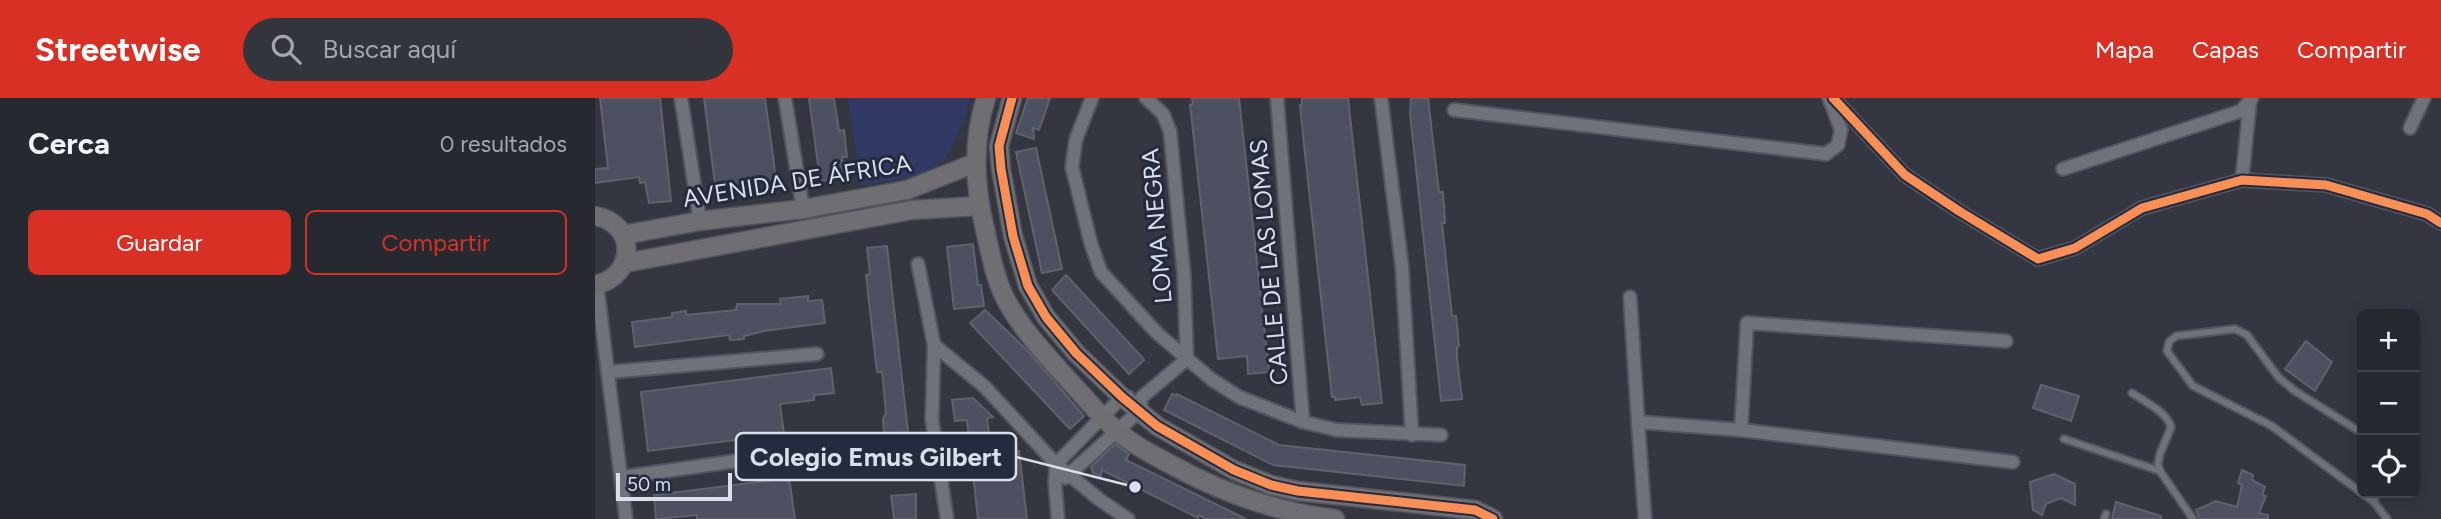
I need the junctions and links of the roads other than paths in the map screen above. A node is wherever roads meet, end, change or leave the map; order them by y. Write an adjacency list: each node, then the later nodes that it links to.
1 (681, 98): 20 (street)
2 (785, 98): 18 (street)
3 (986, 98): 14 (street)
4 (1012, 98): 33 (street)
5 (1092, 98): 30 (street)
6 (1146, 98): 30 (street, LOMA NEGRA)
7 (1277, 98): 36 (street, CALLE DE LAS LOMAS)
8 (1381, 98): 41 (street)
9 (1831, 98): 12 (street); 16 (street)
10 (2424, 98): 13 (street)
11 (2251, 99): 15 (street); 16 (street)
12 (1454, 110)
13 (2410, 128)
14 (975, 163): 17 (street); 18 (street, AVENIDA DE ÁFRICA)
15 (2063, 169)
16 (2242, 180): 21 (street)
17 (979, 206): 23 (street); 35 (street)
18 (803, 209): 20 (street, AVENIDA DE ÁFRICA)
19 (595, 216): 22 (street)
20 (700, 221): 22 (street, AVENIDA DE ÁFRICA)
21 (2441, 223)
22 (623, 235): 23 (street)
23 (625, 263): 25 (street)
24 (918, 264): 28 (street)
25 (596, 285): 31 (street)
26 (1630, 297): 37 (street)
27 (2006, 341): 38 (street)
28 (934, 345): 46 (street); 55 (street)
29 (817, 354): 31 (street)
30 (1187, 359): 34 (street); 36 (street)
31 (609, 372): 49 (street)
32 (2132, 393): 47 (lane)
33 (1122, 397): 34 (street); 35 (street)
34 (1140, 405): 40 (street); 53 (street)
35 (1102, 416): 40 (street); 46 (street)
36 (1303, 422): 41 (street)
37 (1638, 422): 38 (street); 60 (street)
38 (1741, 430): 45 (street)
39 (2357, 430): 52 (lane)
40 (1117, 431): 48 (street); 58 (street)
41 (1412, 435): 42 (street)
42 (1441, 435)
43 (2064, 439): 47 (lane)
44 (772, 456): 49 (street)
45 (2013, 461)
46 (1056, 464): 48 (street); 50 (street)
47 (2160, 471): 61 (lane)
48 (1070, 475): 50 (street); 57 (street)
49 (622, 477): 54 (street)
50 (1055, 483): 56 (street)
51 (2374, 498): 52 (lane)
52 (2374, 502): 62 (lane)
53 (1475, 515): 59 (street)
54 (626, 519)
55 (947, 519)
56 (1058, 519)
57 (1128, 519)
58 (1335, 519)
59 (1493, 519)
60 (1645, 519)
61 (2193, 519)
62 (2387, 519)

